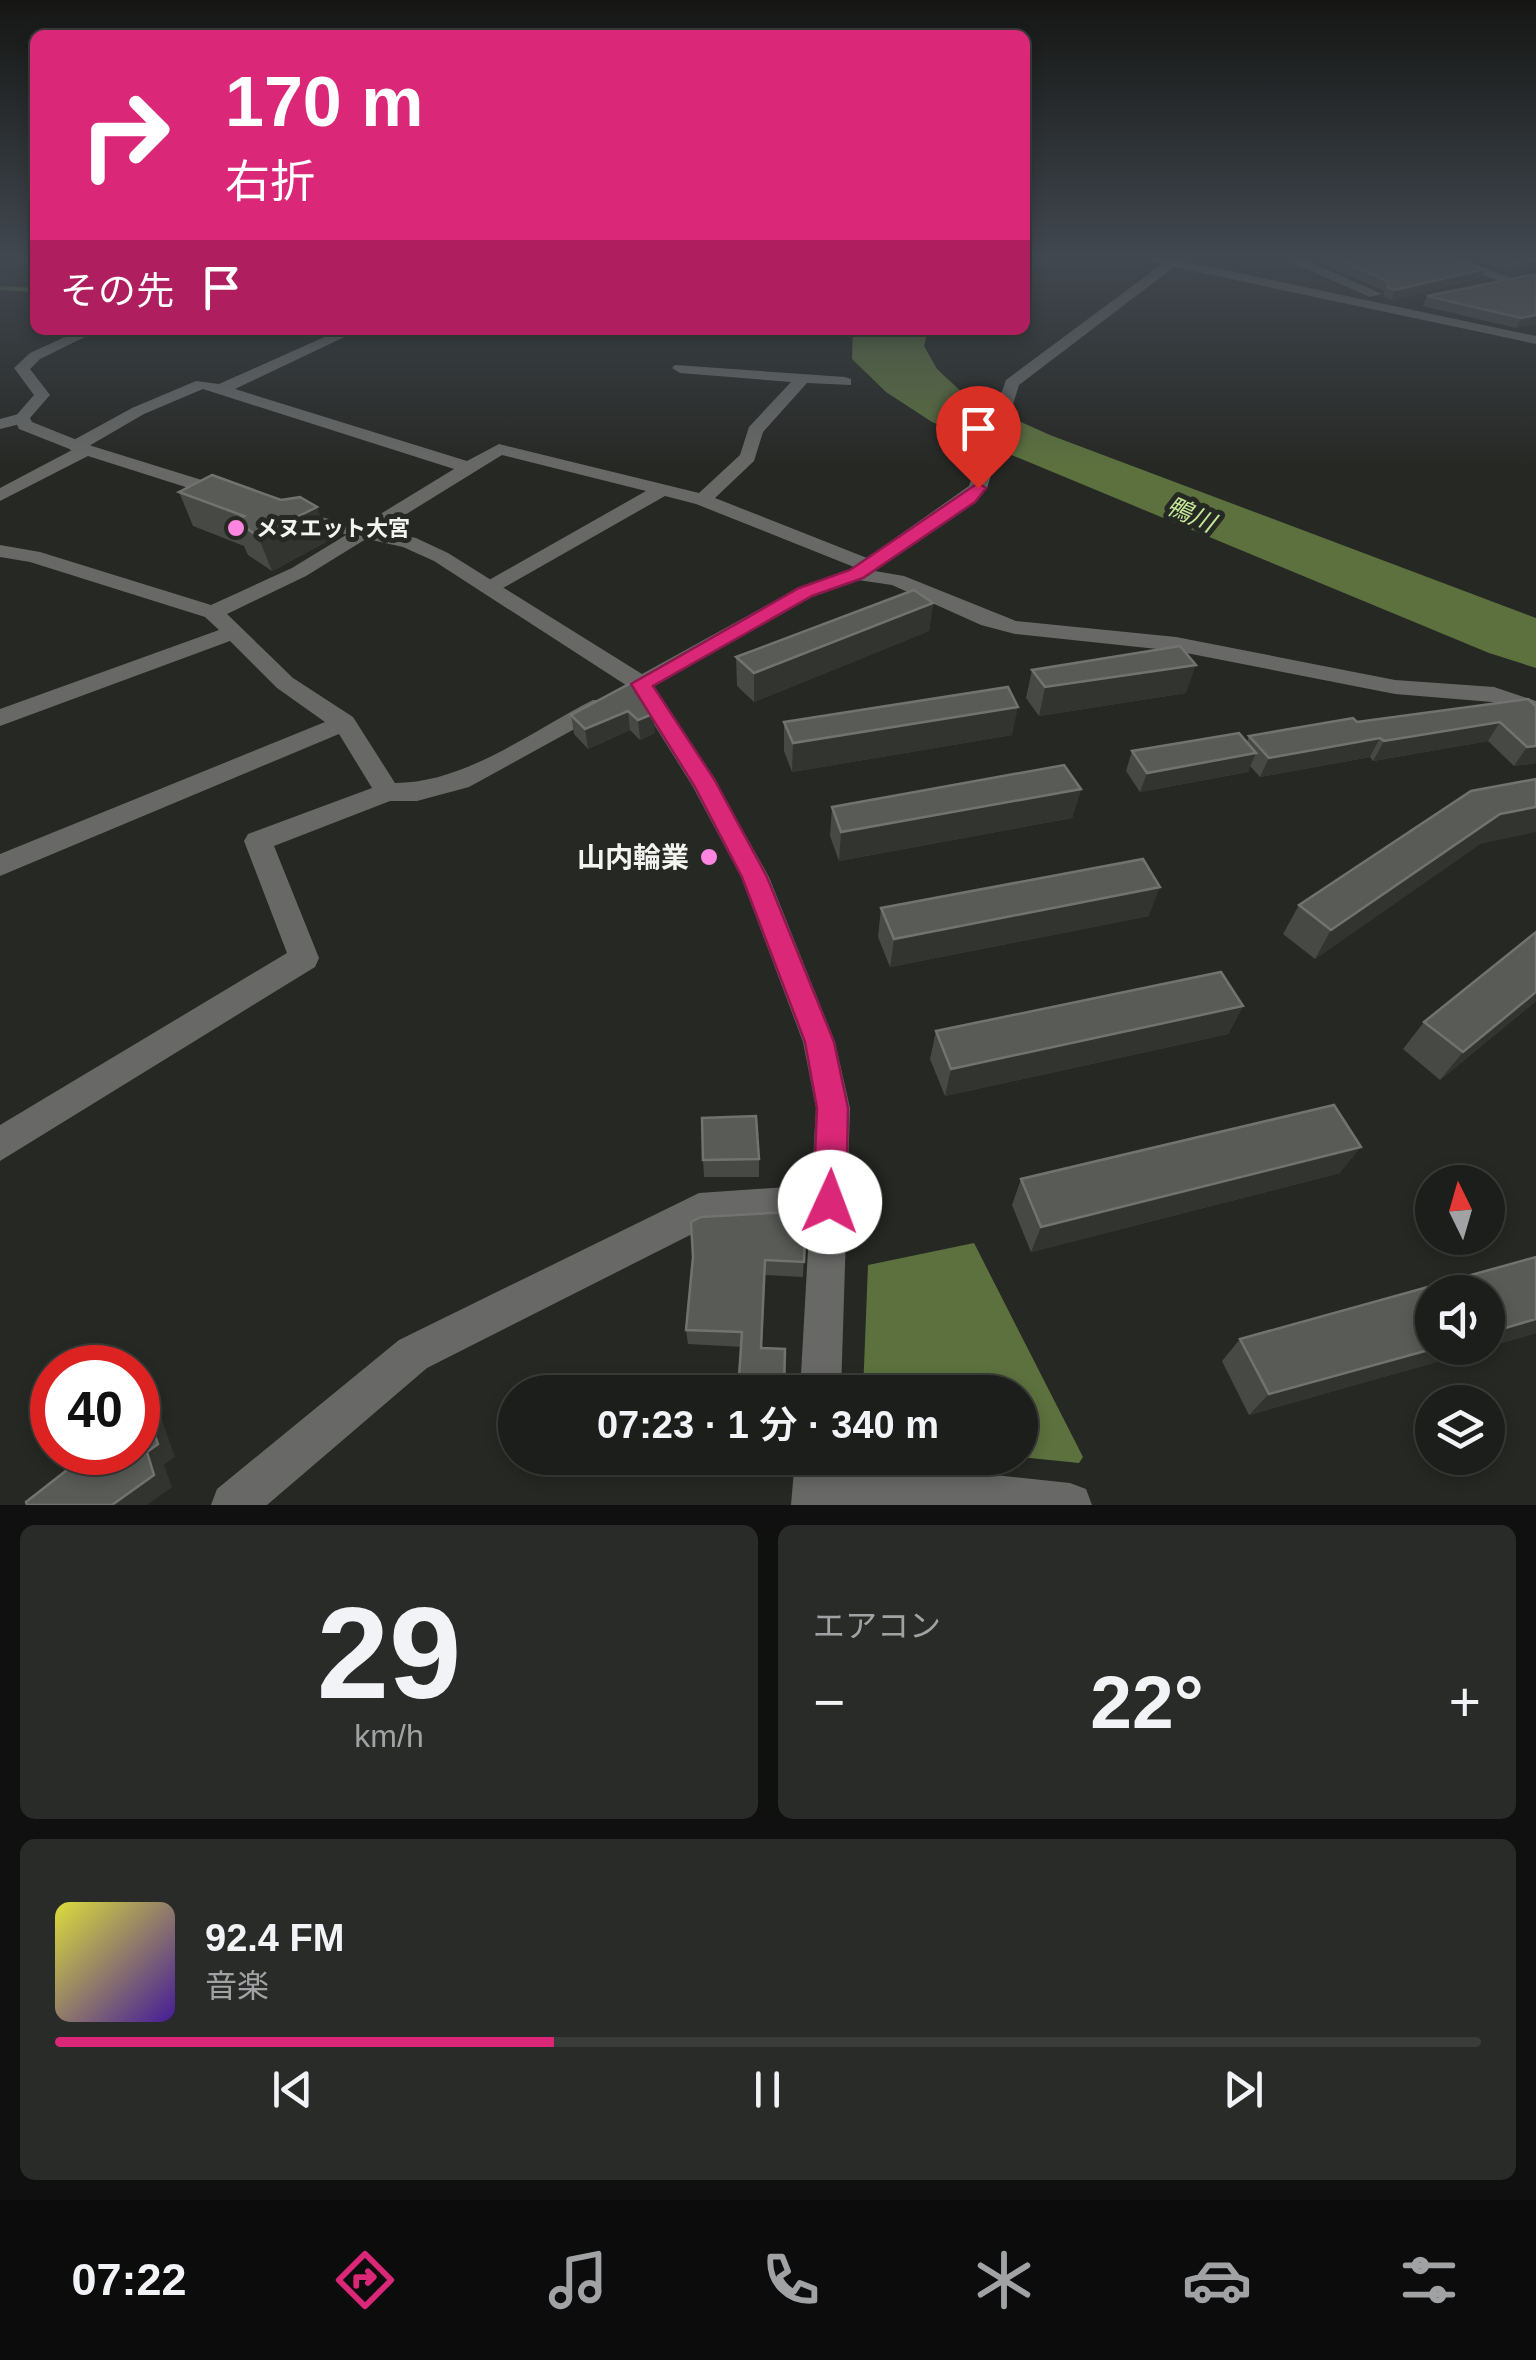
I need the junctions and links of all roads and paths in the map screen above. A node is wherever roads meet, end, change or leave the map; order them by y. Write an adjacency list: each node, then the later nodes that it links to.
1 (1086, 327): 19 (street)
2 (1483, 327): 5 (street)
3 (81, 335): 10 (street)
4 (341, 335): 9 (street)
5 (1536, 340)
6 (680, 368): 7 (street)
7 (801, 381): 8 (street); 16 (street)
8 (845, 382)
9 (224, 388): 12 (street); 13 (street)
10 (22, 418): 11 (street); 12 (street)
11 (0, 424)
12 (81, 448): 15 (street); 17 (street)
13 (467, 467): 14 (street); 17 (street)
14 (662, 490): 16 (street); 20 (street)
15 (0, 494)
16 (703, 500): 19 (street)
17 (366, 532): 20 (street); 21 (street)
18 (0, 552): 21 (street)
19 (862, 570): 23 (street); 24 (street)
20 (489, 588): 23 (street)
21 (213, 612): 22 (street)
22 (232, 633): 25 (street); 26 (street)
23 (641, 684): 27 (street); 30 (street)
24 (1536, 709)
25 (0, 718)
26 (344, 722): 27 (street); 28 (street)
27 (388, 792): 29 (street)
28 (0, 866)
29 (0, 1144)
30 (830, 1202): 31 (street); 33 (street)
31 (821, 1375)
32 (815, 1481): 34 (street)
33 (233, 1505)
34 (1070, 1505)

